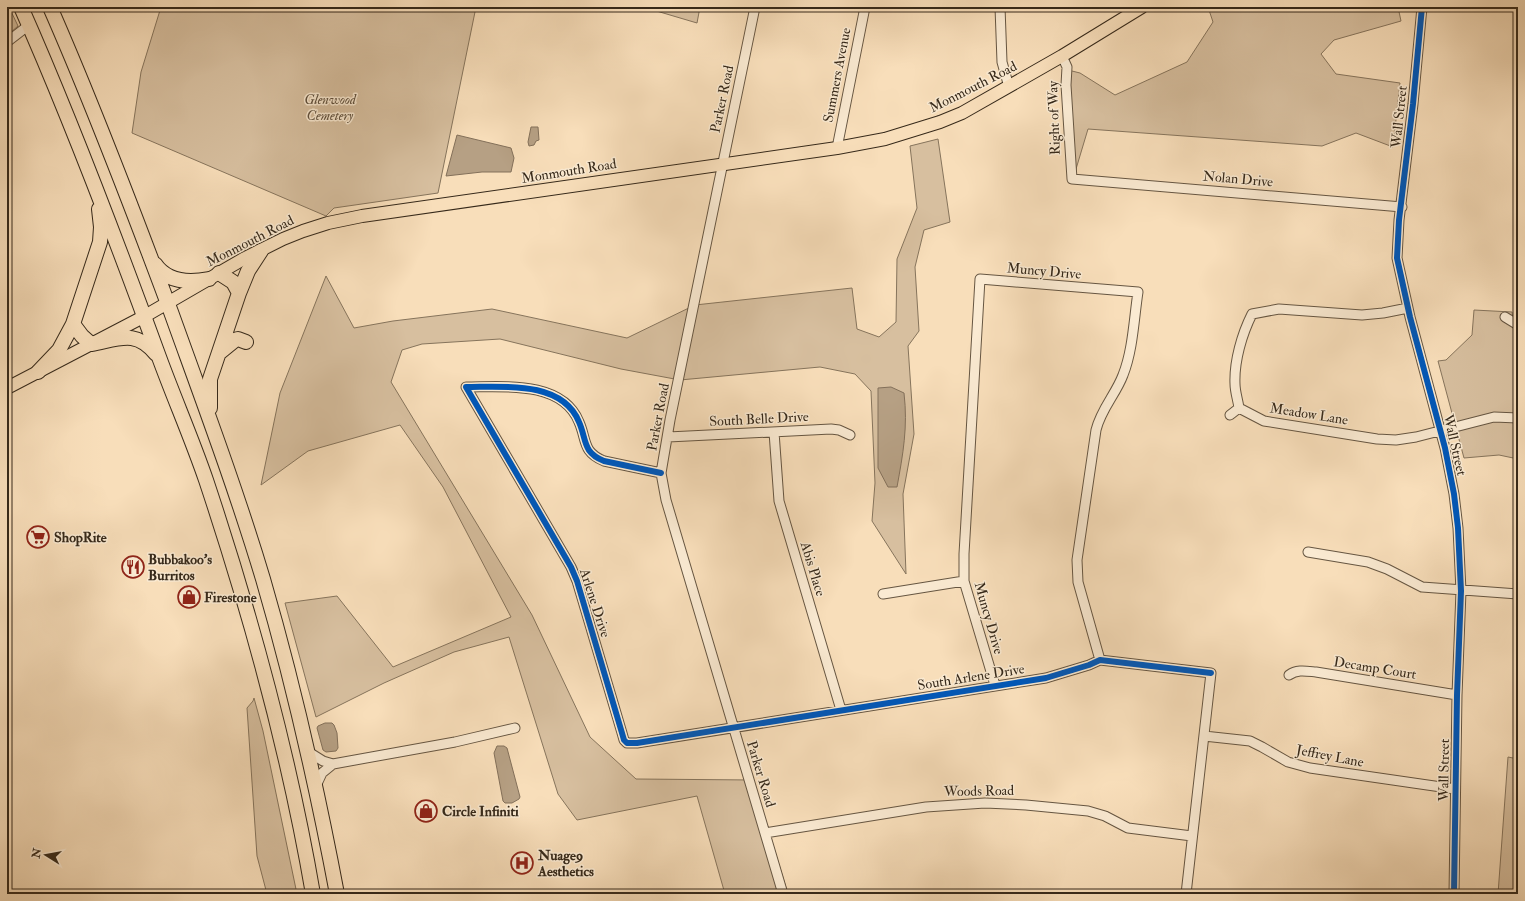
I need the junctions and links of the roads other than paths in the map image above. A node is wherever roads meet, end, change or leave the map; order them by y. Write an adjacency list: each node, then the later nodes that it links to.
1 (21, 7): 8 (highway)
2 (50, 7): 18 (highway)
3 (755, 7): 13 (street, Parker Road)
4 (865, 7): 12 (street, Summers Avenue)
5 (1000, 7): 11 (street)
6 (1142, 7): 10 (main road, Monmouth Road)
7 (1422, 7): 16 (street, Wall Street)
8 (29, 25): 9 (street); 15 (highway)
9 (7, 42)
10 (1062, 56): 11 (main road, Monmouth Road); 14 (street, Right of Way)
11 (1009, 87): 12 (main road, Monmouth Road)
12 (837, 148): 13 (main road, Monmouth Road)
13 (723, 164): 17 (main road, Monmouth Road); 42 (street, Parker Road)
14 (1072, 180): 16 (street, Nolan Drive)
15 (98, 192): 25 (highway); 27 (highway)
16 (1402, 207): 24 (street, Wall Street)
17 (261, 251): 20 (main road, Monmouth Road); 22 (highway)
18 (151, 256): 20 (highway); 23 (highway)
19 (974, 272): 21 (street)
20 (214, 276): 22 (highway); 23 (main road, Monmouth Road)
21 (980, 279): 45 (street, Muncy Drive); 49 (street, Muncy Drive)
22 (239, 293): 31 (highway)
23 (168, 303): 25 (main road, Monmouth Road); 37 (highway)
24 (1408, 308): 35 (street); 39 (street, Wall Street)
25 (145, 316): 30 (main road, Monmouth Road); 32 (highway)
26 (1505, 317): 28 (street)
27 (73, 324): 30 (highway); 33 (highway)
28 (1518, 325)
29 (246, 342): 31 (highway)
30 (91, 344): 32 (highway); 33 (main road, Monmouth Road)
31 (218, 353): 37 (highway)
32 (159, 357): 63 (highway)
33 (38, 372): 34 (main road, Monmouth Road)
34 (7, 388)
35 (1240, 408): 36 (street); 39 (street, Meadow Lane)
36 (1230, 415)
37 (210, 418): 57 (highway)
38 (1518, 418): 39 (street, Meadow Lane)
39 (1440, 431): 46 (street, Wall Street)
40 (774, 432): 41 (street, South Belle Drive); 42 (street, South Belle Drive); 53 (street, Abis Place)
41 (850, 435)
42 (668, 437): 43 (street, Parker Road)
43 (661, 473): 54 (street, Parker Road); 54 (street, Arlene Drive)
44 (1308, 552): 46 (street)
45 (964, 581): 47 (street); 51 (street, Muncy Drive)
46 (1461, 591): 48 (street); 52 (street, Wall Street)
47 (883, 594)
48 (1518, 594)
49 (1100, 660): 51 (street, South Arlene Drive); 56 (street, South Arlene Drive)
50 (1289, 675): 52 (street, Decamp Court)
51 (995, 686): 53 (street, South Arlene Drive)
52 (1457, 695): 60 (street, Wall Street)
53 (841, 710): 54 (street, South Arlene Drive)
54 (732, 727): 61 (street, Parker Road)
55 (515, 728): 58 (street)
56 (1204, 736): 60 (street, Jeffrey Lane); 62 (street, South Arlene Drive)
57 (308, 751): 58 (street); 59 (highway)
58 (333, 764): 59 (street)
59 (316, 787): 64 (highway)
60 (1455, 789): 67 (street, Wall Street)
61 (765, 833): 62 (street, Woods Road); 65 (street, Parker Road)
62 (1192, 836): 66 (street, South Arlene Drive)
63 (313, 894)
64 (337, 894)
65 (783, 894)
66 (1186, 894)
67 (1454, 894)

